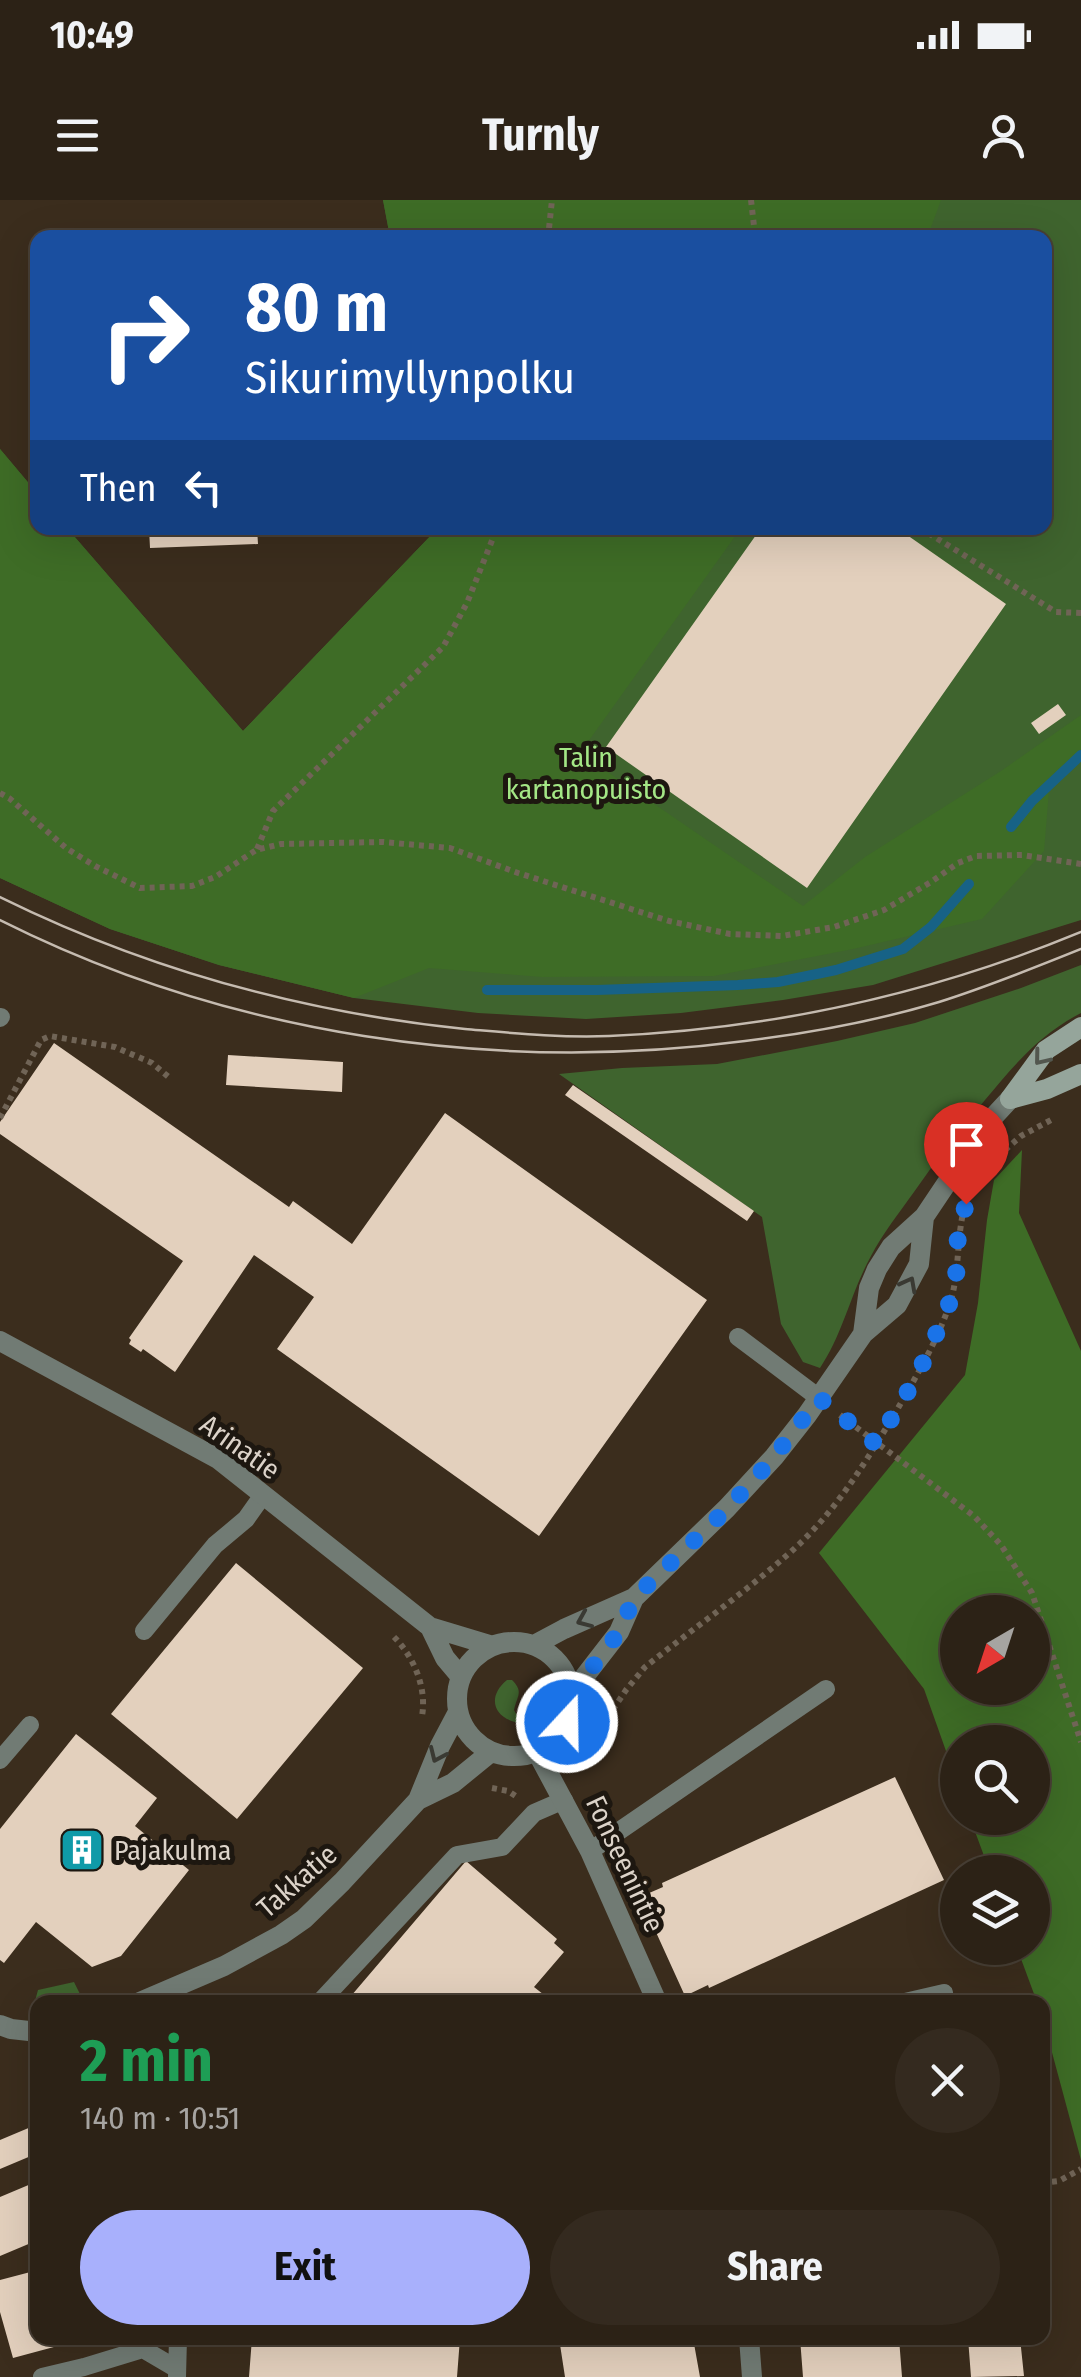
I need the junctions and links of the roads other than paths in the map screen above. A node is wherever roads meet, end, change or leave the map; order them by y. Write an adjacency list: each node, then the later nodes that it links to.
1 (1081, 1026): 3 (street, one-way to 3)
2 (1081, 1074): 3 (street)
3 (1010, 1099): 4 (street)
4 (924, 1217): 5 (street); 5 (street, one-way to 4)
5 (863, 1334): 8 (street)
6 (738, 1336): 8 (lane)
7 (0, 1341): 9 (street, Arinatie)
8 (819, 1398): 10 (street)
9 (263, 1495): 11 (street, Arinatie); 12 (lane)
10 (634, 1598): 13 (street, one-way to 13); 17 (street)
11 (430, 1627): 14 (street, Arinatie); 15 (street, Arinatie)
12 (144, 1630)
13 (534, 1645): 14 (street); 17 (street)
14 (493, 1646): 15 (street)
15 (461, 1677): 18 (street)
16 (826, 1690): 25 (lane)
17 (572, 1694): 21 (street)
18 (458, 1712): 20 (street); 23 (street, Takkatie, one-way to 23)
19 (30, 1725): 22 (lane)
20 (491, 1752): 21 (street); 23 (street, Takkatie)
21 (537, 1752): 24 (street, Fonseenintie)
22 (0, 1760)
23 (418, 1800): 27 (street, Takkatie)
24 (564, 1800): 25 (street, Fonseenintie); 28 (lane)
25 (590, 1851): 29 (street, Fonseenintie)
26 (944, 1993): 30 (lane)
27 (156, 1995)
28 (327, 1995)
29 (655, 1995)
30 (935, 1995)
31 (0, 2025): 32 (street)
32 (30, 2031)
33 (144, 2345): 38 (lane)
34 (151, 2345): 37 (lane)
35 (178, 2345): 37 (lane)
36 (750, 2345): 39 (street)
37 (177, 2373)
38 (42, 2377)
39 (752, 2377)

